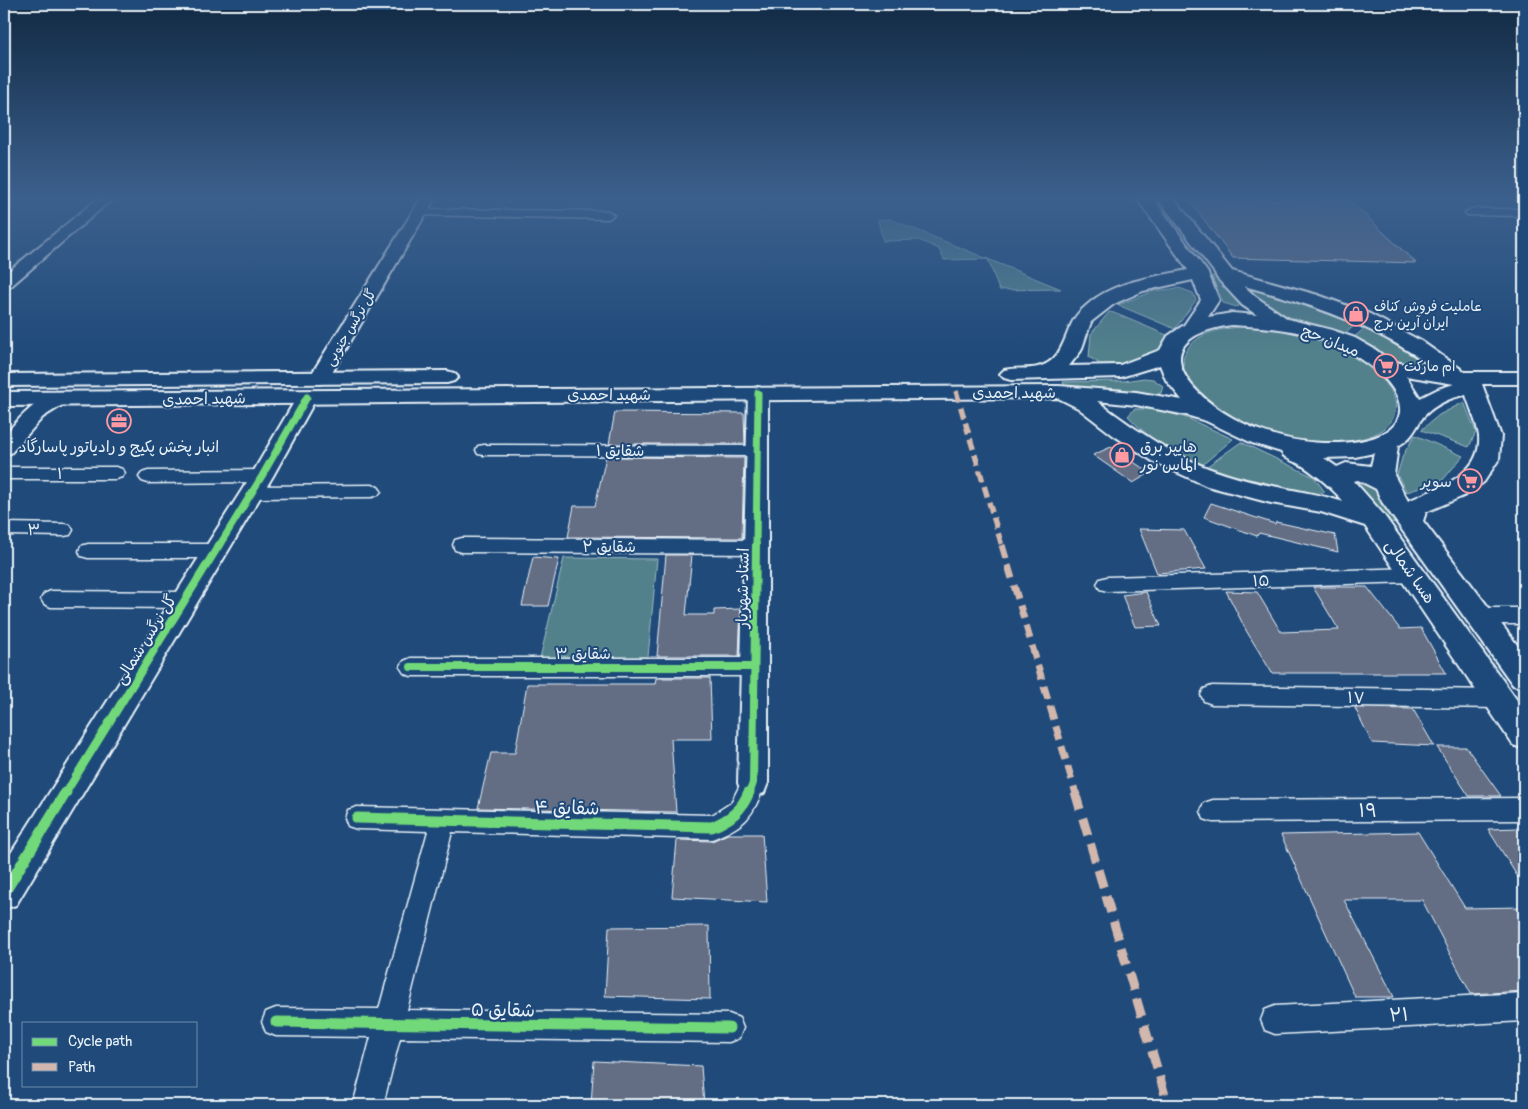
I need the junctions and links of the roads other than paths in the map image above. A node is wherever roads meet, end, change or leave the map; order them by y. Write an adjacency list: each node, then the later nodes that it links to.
1 (42, 252): 7 (street)
2 (395, 252): 19 (street, گل نرگس جنوبی)
3 (1184, 252): 5 (main road)
4 (1206, 252): 6 (main road)
5 (1199, 273): 8 (main road); 15 (main road)
6 (1223, 274): 9 (main road); 18 (main road)
7 (4, 283)
8 (1210, 300): 9 (main road); 11 (main road)
9 (1249, 302): 10 (main road)
10 (1284, 323): 11 (main road, میدان حج); 13 (main road, میدان حج)
11 (1191, 329): 12 (main road, میدان حج)
12 (1169, 354): 14 (main road, شهید احمدی); 25 (main road)
13 (1384, 366): 18 (main road); 26 (main road, میدان حج)
14 (1121, 371): 15 (main road, شهید احمدی); 24 (main road)
15 (1043, 373): 19 (main road, شهید احمدی)
16 (4, 380): 19 (main road, شهید احمدی)
17 (1521, 382): 18 (main road)
18 (1468, 383): 26 (main road); 41 (main road)
19 (313, 387): 21 (main road, شهید احمدی); 23 (main road, شهید احمدی); 37 (street, گل نرگس شمالی)
20 (1059, 392): 21 (main road, شهید احمدی); 24 (main road, شهید احمدی); 40 (main road)
21 (758, 393): 32 (street, استاد شهریار)
22 (11, 399): 23 (main road, شهید احمدی); 27 (street)
23 (57, 400): 27 (street)
24 (1144, 400): 25 (main road, شهید احمدی)
25 (1211, 414): 29 (main road)
26 (1411, 417): 28 (main road)
27 (12, 424): 30 (street)
28 (1393, 439): 29 (main road); 38 (main road, هسا شمالی)
29 (1266, 440): 36 (main road, هسا شمالی)
30 (4, 448)
31 (484, 450): 32 (street, شقایق ۱)
32 (757, 451): 45 (street, استاد شهریار)
33 (4, 473): 34 (street, ۱)
34 (116, 473)
35 (148, 477): 37 (street)
36 (1341, 482): 38 (main road); 40 (main road, هسا شمالی)
37 (257, 484): 39 (street); 47 (street, گل نرگس شمالی)
38 (1386, 484): 41 (main road, هسا شمالی)
39 (372, 491)
40 (1374, 520): 48 (main road, هسا شمالی)
41 (1410, 521): 52 (main road, هسا شمالی)
42 (4, 529): 43 (street, ۳)
43 (64, 530)
44 (462, 545): 45 (street, شقایق ۲)
45 (756, 547): 55 (street, استاد شهریار)
46 (88, 551): 47 (street)
47 (216, 551): 51 (street, گل نرگس شمالی)
48 (1414, 576): 49 (street, ۱۵); 58 (main road, هسا شمالی)
49 (1107, 584)
50 (51, 600): 51 (street)
51 (185, 600): 65 (street, گل نرگس شمالی)
52 (1480, 616): 53 (street); 56 (main road, هسا شمالی)
53 (1524, 616)
54 (411, 667): 55 (street, شقایق ۳)
55 (754, 667): 60 (street, استاد شهریار)
56 (1524, 676)
57 (1212, 695): 58 (street, ۱۷)
58 (1500, 699): 59 (main road, هسا شمالی)
59 (1524, 735)
60 (753, 783): 64 (street, شقایق ۴)
61 (1524, 809): 62 (street, ۱۹)
62 (1213, 812)
63 (357, 818): 64 (street, شقایق ۴)
64 (443, 820): 69 (street)
65 (4, 893)
66 (1524, 1007): 67 (street, ۲۱)
67 (1275, 1020)
68 (276, 1022): 69 (street, شقایق ۵)
69 (390, 1024): 70 (street, شقایق ۵); 71 (street)
70 (729, 1028)
71 (368, 1105)

